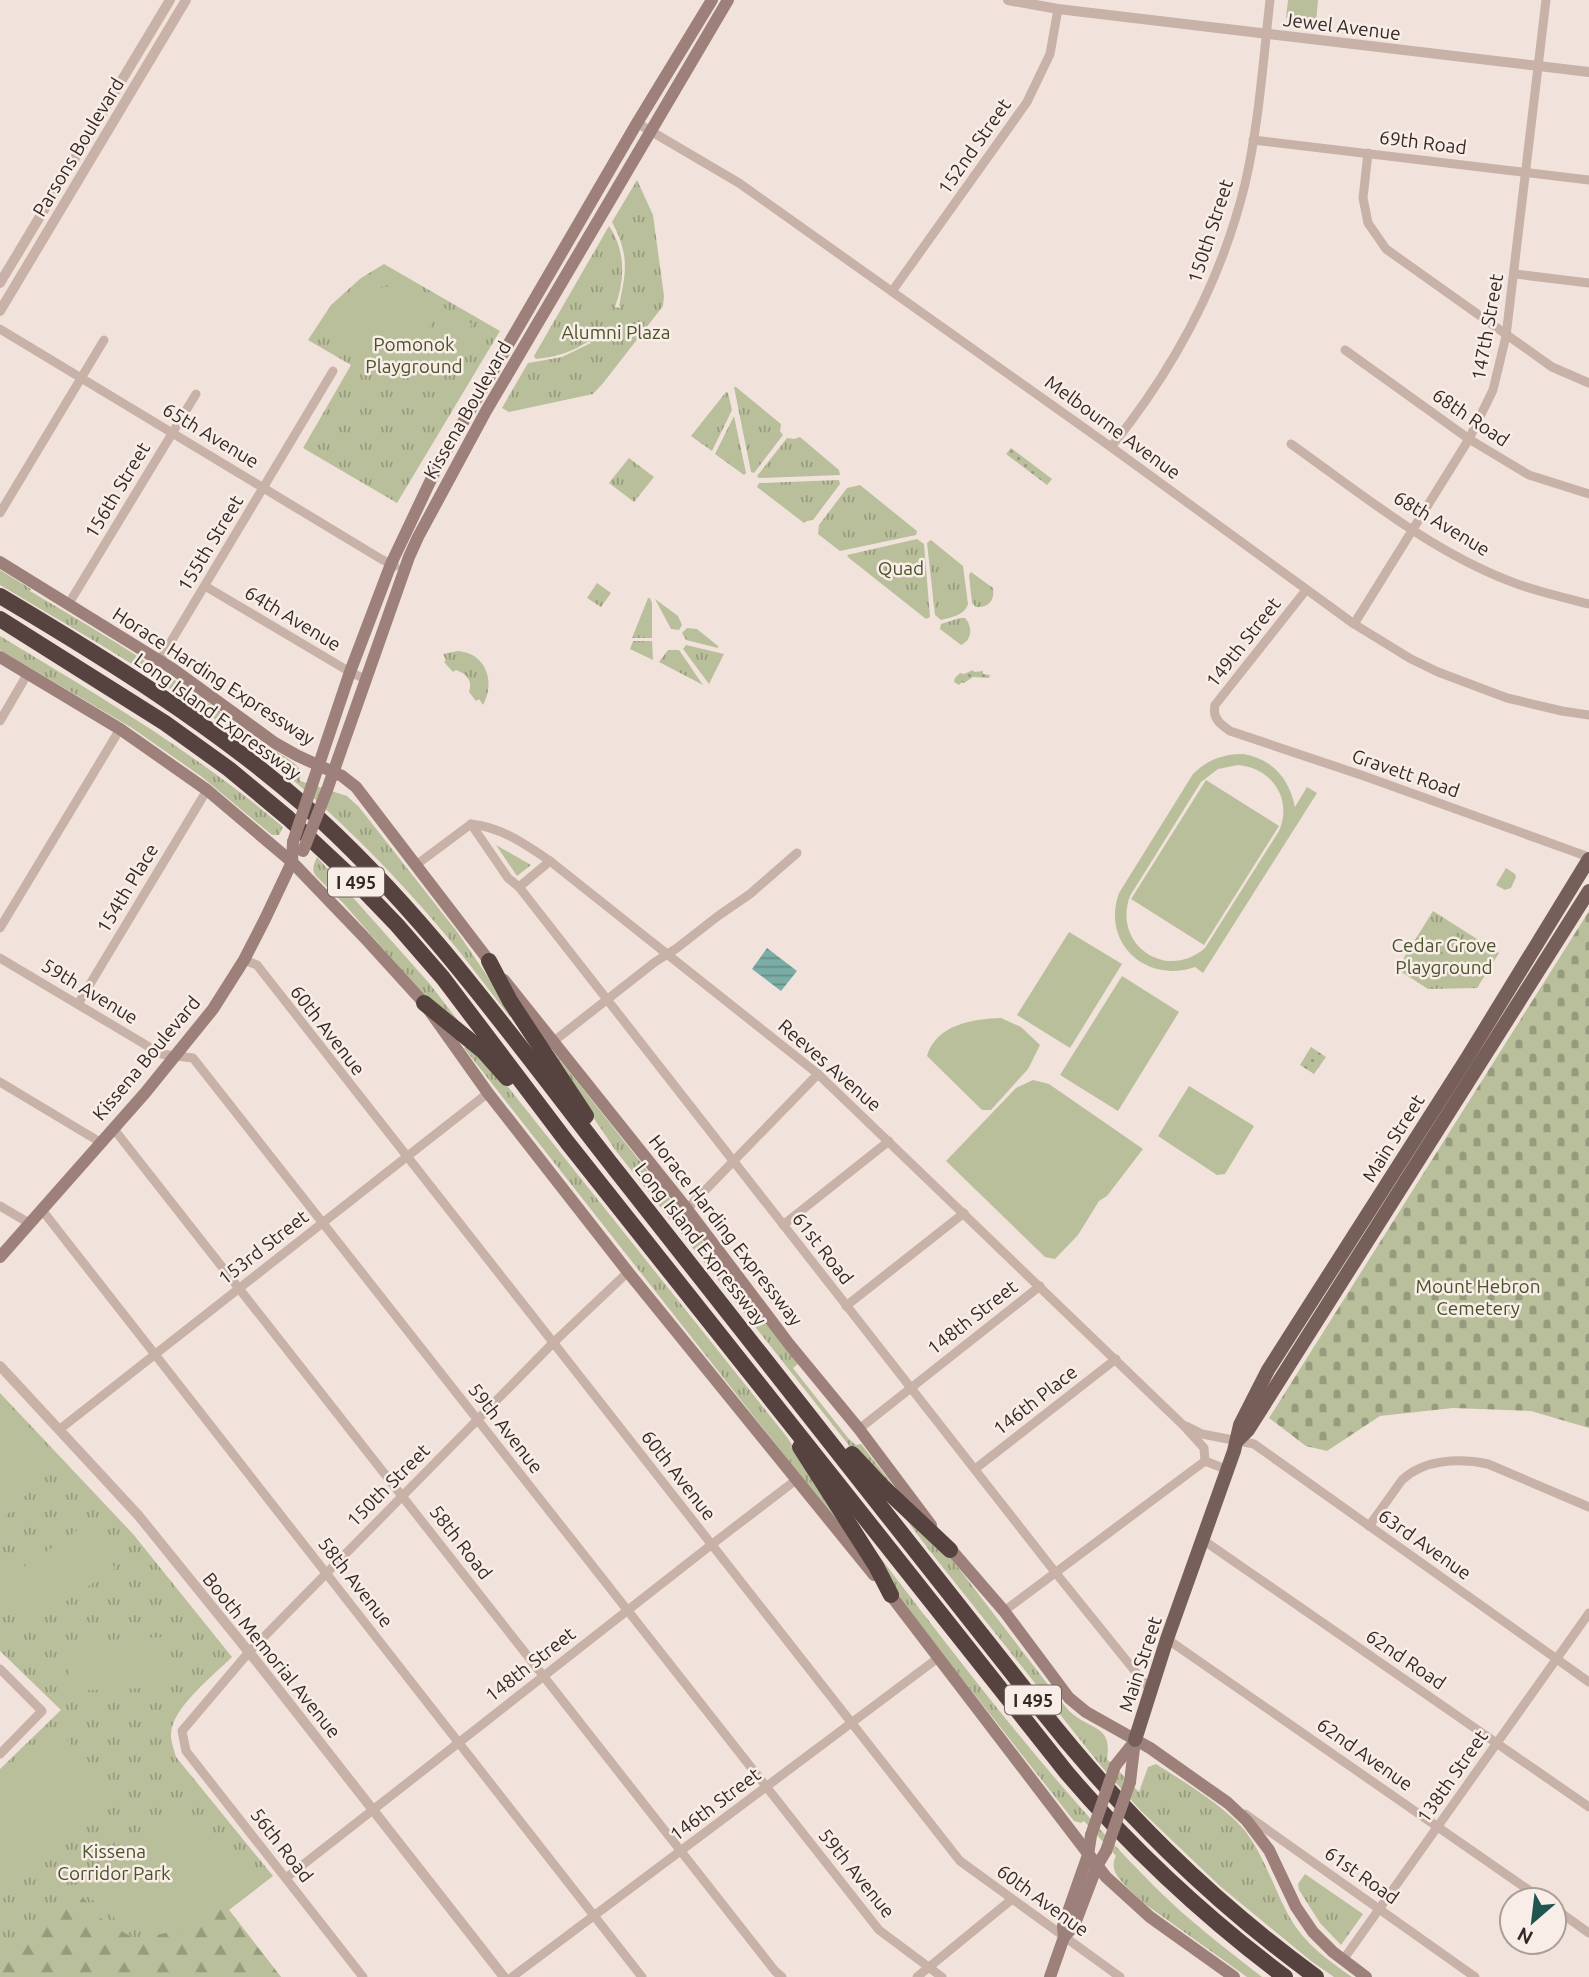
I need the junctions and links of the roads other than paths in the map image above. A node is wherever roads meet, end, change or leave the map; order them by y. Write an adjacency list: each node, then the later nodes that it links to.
1 (170, 0): 19 (street, Parsons Boulevard)
2 (186, 0): 22 (street, Parsons Boulevard)
3 (712, 0): 12 (main road, Kissena Boulevard)
4 (728, 0): 13 (main road, Kissena Boulevard)
5 (1007, 0): 8 (street, Jewel Avenue)
6 (1270, 0): 9 (street, 150th Street)
7 (1546, 0): 10 (street, 147th Street)
8 (1058, 9): 9 (street, Jewel Avenue); 21 (street, 152nd Street)
9 (1266, 35): 10 (street, Jewel Avenue); 14 (street, 150th Street)
10 (1538, 66): 11 (street, Jewel Avenue); 16 (street, 147th Street)
11 (1589, 72)
12 (637, 123): 13 (street, Melbourne Avenue); 40 (main road, Kissena Boulevard)
13 (650, 130): 21 (street, Melbourne Avenue); 41 (main road, Kissena Boulevard)
14 (1253, 140): 15 (street, 69th Road); 34 (street, 150th Street)
15 (1368, 153): 16 (street, 69th Road); 24 (street)
16 (1526, 172): 17 (street, 69th Road); 18 (street, 147th Street)
17 (1589, 180)
18 (1514, 274): 20 (street); 24 (street, 147th Street)
19 (0, 283)
20 (1589, 283)
21 (893, 290): 34 (street, Melbourne Avenue)
22 (0, 311)
23 (0, 329): 28 (street, 65th Avenue)
24 (1506, 335): 29 (street); 32 (street, 147th Street)
25 (104, 340): 28 (street)
26 (1345, 350): 32 (street, 68th Road)
27 (333, 371): 35 (street, 155th Street)
28 (81, 378): 31 (street, 65th Avenue); 37 (street)
29 (1589, 383)
30 (196, 394): 31 (street, 156th Street)
31 (172, 432): 35 (street, 65th Avenue); 46 (street, 156th Street)
32 (1469, 439): 36 (street, 68th Road); 38 (street, 147th Street)
33 (1291, 444): 38 (street, 68th Avenue)
34 (1111, 447): 43 (street, Melbourne Avenue)
35 (264, 487): 40 (street, 65th Avenue); 42 (street, 155th Street)
36 (1589, 494)
37 (0, 513)
38 (1413, 530): 45 (street, 68th Avenue); 48 (street, 147th Street)
39 (0, 562): 46 (main road, Horace Harding Expressway)
40 (391, 564): 41 (street, 65th Avenue); 51 (main road, Kissena Boulevard)
41 (404, 570): 53 (main road, Kissena Boulevard)
42 (205, 586): 50 (street, 155th Street); 51 (street, 64th Avenue)
43 (1306, 590): 48 (street, Melbourne Avenue); 55 (street, 149th Street)
44 (0, 596): 89 (highway, Long Island Expressway / I 495)
45 (1589, 604)
46 (68, 605): 50 (main road, Horace Harding Expressway)
47 (0, 619): 86 (highway, Long Island Expressway / I 495)
48 (1354, 624): 54 (street, Melbourne Avenue)
49 (0, 657): 52 (main road)
50 (160, 660): 58 (main road, Horace Harding Expressway)
51 (351, 672): 53 (street, 64th Avenue); 58 (main road, Kissena Boulevard)
52 (28, 673): 56 (street); 57 (main road)
53 (365, 679): 59 (main road, Kissena Boulevard)
54 (1589, 715)
55 (1215, 718): 64 (street, Gravett Road)
56 (0, 721)
57 (120, 729): 60 (main road); 70 (street)
58 (319, 766): 59 (main road, Horace Harding Expressway); 62 (main road, Kissena Boulevard, bridge)
59 (333, 772): 62 (main road, Kissena Boulevard, bridge); 67 (main road, Horace Harding Expressway)
60 (206, 790): 66 (main road); 77 (street, 154th Place)
61 (471, 824): 65 (street, Reeves Avenue); 67 (street); 68 (street, 61st Road)
62 (298, 847): 66 (main road, Kissena Boulevard)
63 (797, 853): 71 (street)
64 (1589, 858): 113 (main road, Main Street)
65 (550, 861): 68 (street); 71 (street, Reeves Avenue)
66 (292, 862): 73 (main road, Kissena Boulevard); 76 (main road)
67 (416, 865): 74 (main road, Horace Harding Expressway)
68 (519, 887): 75 (street, 61st Road)
69 (1589, 891): 113 (main road, Main Street)
70 (0, 928)
71 (667, 954): 75 (street); 80 (street, Reeves Avenue)
72 (0, 958): 77 (street, 59th Avenue)
73 (244, 960): 79 (main road, Kissena Boulevard); 87 (street, 60th Avenue)
74 (489, 961): 78 (main road, Horace Harding Expressway); 89 (highway)
75 (606, 999): 78 (street); 88 (street, 61st Road)
76 (424, 1003): 82 (main road); 86 (highway)
77 (78, 1004): 79 (street, 59th Avenue)
78 (554, 1041): 91 (main road, Horace Harding Expressway)
79 (175, 1056): 83 (main road, Kissena Boulevard); 95 (street, 59th Avenue)
80 (818, 1074): 84 (street, Reeves Avenue); 88 (street)
81 (0, 1082): 85 (street)
82 (488, 1093): 87 (street, 153rd Street); 98 (main road)
83 (113, 1128): 85 (main road, Kissena Boulevard); 100 (street, 58th Road)
84 (890, 1141): 93 (street, Reeves Avenue); 96 (street)
85 (100, 1142): 92 (main road, Kissena Boulevard)
86 (567, 1142): 108 (highway, Long Island Expressway / I 495)
87 (407, 1158): 95 (street, 153rd Street); 102 (street, 60th Avenue)
88 (733, 1161): 91 (street); 96 (street, 61st Road)
89 (616, 1170): 106 (highway, Long Island Expressway / I 495)
90 (0, 1206): 94 (street)
91 (687, 1209): 112 (main road, Horace Harding Expressway)
92 (42, 1210): 94 (main road, Kissena Boulevard); 103 (street, 58th Avenue)
93 (964, 1213): 99 (street, Reeves Avenue); 101 (street)
94 (29, 1223): 97 (main road, Kissena Boulevard)
95 (323, 1223): 100 (street, 153rd Street); 109 (street, 59th Avenue)
96 (783, 1225): 101 (street, 61st Road)
97 (0, 1257)
98 (628, 1272): 102 (street, 150th Street); 117 (main road)
99 (1040, 1286): 104 (street, Reeves Avenue); 107 (street, 148th Street)
100 (239, 1288): 103 (street, 153rd Street); 118 (street, 58th Road)
101 (846, 1306): 107 (street, 61st Road)
102 (553, 1343): 109 (street, 150th Street); 122 (street, 60th Avenue)
103 (155, 1354): 111 (street, 153rd Street); 125 (street, 58th Avenue)
104 (1116, 1359): 110 (street, Reeves Avenue); 115 (street, 146th Place)
105 (0, 1366): 111 (street, Booth Memorial Avenue)
106 (787, 1387): 123 (highway); 173 (highway, Long Island Expressway / I 495)
107 (911, 1388): 112 (street, 148th Street); 115 (street, 61st Road)
108 (775, 1402): 126 (highway); 172 (highway, Long Island Expressway / I 495)
109 (478, 1420): 118 (street, 150th Street); 127 (street, 59th Avenue)
110 (1183, 1425): 113 (street, Reeves Avenue); 114 (street, Reeves Avenue)
111 (60, 1429): 131 (street, Booth Memorial Avenue)
112 (859, 1429): 123 (main road, Horace Harding Expressway)
113 (1237, 1440): 116 (main road, Main Street); 120 (street, 63rd Avenue)
114 (1205, 1461): 116 (street); 124 (street)
115 (975, 1469): 124 (street, 61st Road)
116 (1228, 1470): 121 (main road, Main Street)
117 (796, 1480): 122 (street, 148th Street); 126 (main road)
118 (402, 1496): 125 (street, 150th Street); 135 (street, 58th Road)
119 (1589, 1507): 120 (street)
120 (1370, 1526): 133 (street, 63rd Avenue)
121 (1203, 1540): 130 (main road, Main Street); 142 (street, 62nd Road)
122 (711, 1545): 127 (street, 148th Street); 138 (street, 60th Avenue)
123 (950, 1550): 128 (main road, Horace Harding Expressway)
124 (1055, 1572): 128 (street); 137 (street, 61st Road)
125 (327, 1573): 131 (street, 150th Street); 141 (street, 58th Avenue)
126 (891, 1595): 132 (main road)
127 (627, 1610): 135 (street, 148th Street); 144 (street, 59th Avenue)
128 (1003, 1611): 140 (main road, Horace Harding Expressway)
129 (1589, 1613): 133 (street, 138th Street)
130 (1167, 1639): 137 (main road, Main Street); 148 (street, 62nd Avenue)
131 (249, 1652): 139 (street, 150th Street); 147 (street, Booth Memorial Avenue)
132 (938, 1658): 138 (street, 146th Street); 150 (main road)
133 (1556, 1659): 136 (street, 63rd Avenue); 142 (street, 138th Street)
134 (0, 1669): 143 (street)
135 (543, 1676): 141 (street, 148th Street); 149 (street, 58th Road)
136 (1589, 1682)
137 (1151, 1690): 140 (main road, Main Street)
138 (852, 1723): 144 (street, 146th Street); 154 (street, 60th Avenue)
139 (182, 1731): 152 (street, 56th Road)
140 (1135, 1740): 145 (main road, Horace Harding Expressway); 150 (main road, Main Street, bridge); 151 (main road, Main Street, bridge)
141 (460, 1742): 147 (street, 148th Street); 156 (street, 58th Avenue)
142 (1497, 1742): 146 (street, 62nd Road); 148 (street, 138th Street)
143 (0, 1754)
144 (766, 1787): 149 (street, 146th Street); 161 (street, 59th Avenue)
145 (1228, 1803): 155 (street, 61st Road); 160 (main road, Horace Harding Expressway)
146 (1589, 1807)
147 (373, 1810): 152 (street, 148th Street); 163 (street, Booth Memorial Avenue)
148 (1438, 1826): 153 (street, 62nd Avenue); 155 (street, 138th Street)
149 (681, 1851): 156 (street, 146th Street); 166 (street, 58th Road)
150 (1088, 1855): 151 (main road); 159 (main road, Main Street)
151 (1097, 1866): 159 (main road, Main Street); 171 (main road)
152 (286, 1878): 162 (street, 56th Road)
153 (1523, 1886)
154 (1011, 1900): 159 (street, 60th Avenue); 161 (street)
155 (1378, 1909): 160 (street, 138th Street); 175 (street, 61st Road)
156 (594, 1916): 164 (street, 146th Street); 165 (street, 58th Avenue)
157 (1568, 1918): 158 (street)
158 (1589, 1933)
159 (1064, 1937): 169 (main road, Main Street); 170 (street, 60th Avenue)
160 (1343, 1960): 174 (main road, Horace Harding Expressway)
161 (929, 1968): 167 (street); 168 (street, 59th Avenue)
162 (363, 1977)
163 (504, 1977)
164 (512, 1977)
165 (642, 1977)
166 (782, 1977)
167 (918, 1977)
168 (942, 1977)
169 (1050, 1977)
170 (1120, 1977)
171 (1234, 1977)
172 (1285, 1977)
173 (1316, 1977)
174 (1366, 1977)
175 (1475, 1977)

